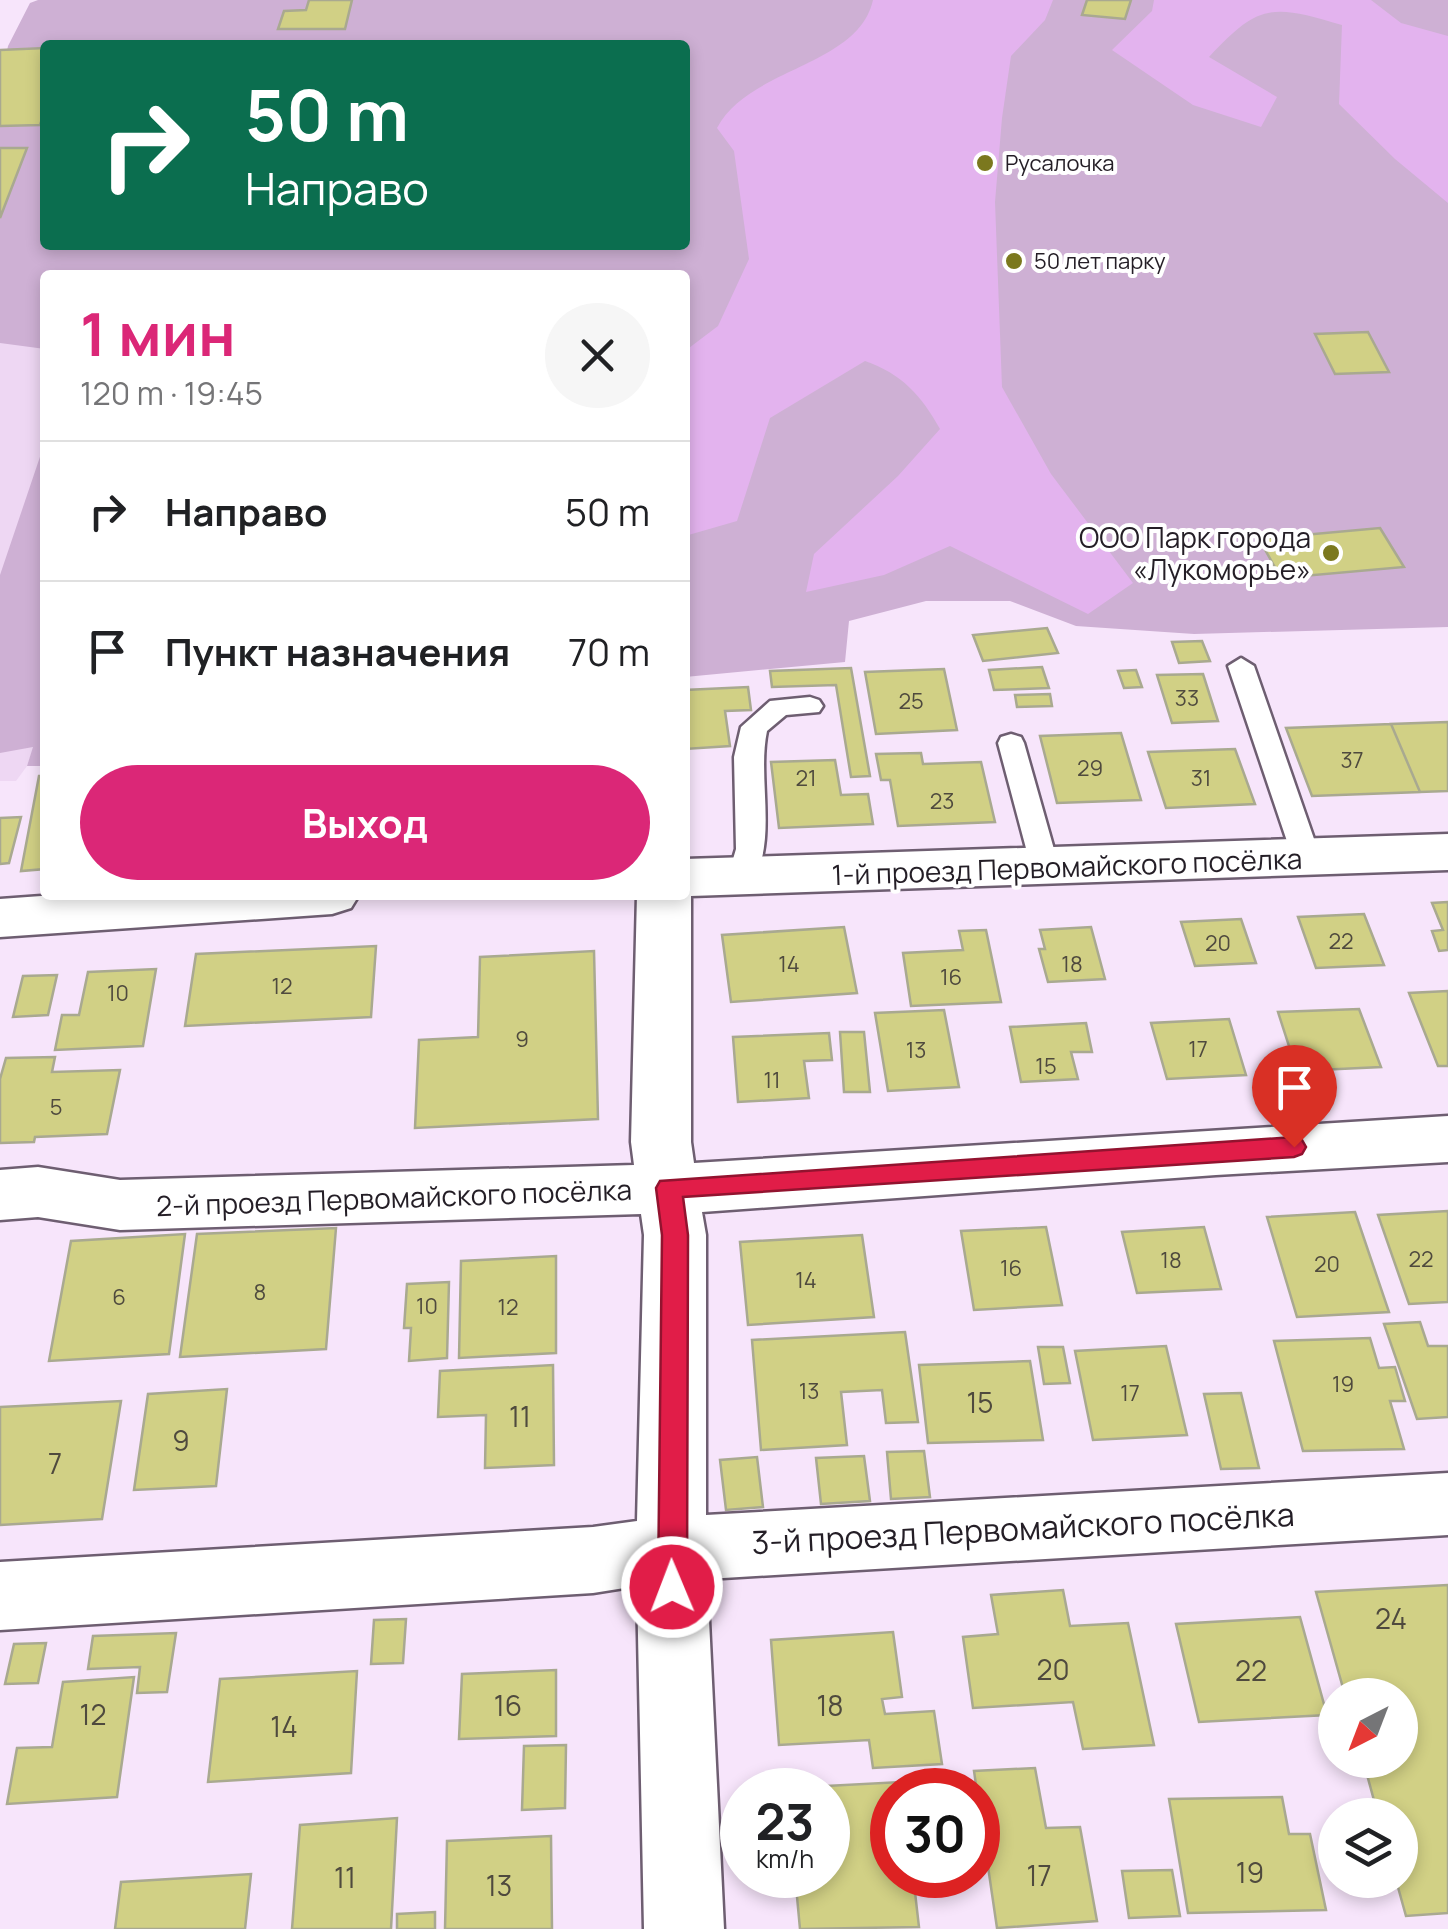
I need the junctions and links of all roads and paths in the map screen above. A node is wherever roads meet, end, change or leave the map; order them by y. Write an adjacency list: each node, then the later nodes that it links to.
1 (1241, 666): 5 (lane)
2 (810, 706): 7 (lane)
3 (1011, 743): 6 (lane)
4 (1448, 852): 5 (street, 1-й проезд Первомайского посёлка)
5 (1307, 859): 6 (street, 1-й проезд Первомайского посёлка)
6 (1045, 867): 7 (street, 1-й проезд Первомайского посёлка)
7 (742, 876): 8 (street, 1-й проезд Первомайского посёлка)
8 (690, 878)
9 (178, 900): 11 (street)
10 (664, 900): 14 (street)
11 (116, 902): 12 (street)
12 (0, 918)
13 (1448, 1139): 14 (street, 2-й проезд Первомайского посёлка)
14 (669, 1188): 15 (street, 2-й проезд Первомайского посёлка); 17 (street)
15 (0, 1195)
16 (1448, 1504): 17 (street, 3-й проезд Первомайского посёлка)
17 (671, 1549): 18 (street, 3-й проезд Первомайского посёлка); 19 (street)
18 (0, 1596)
19 (684, 1929)

